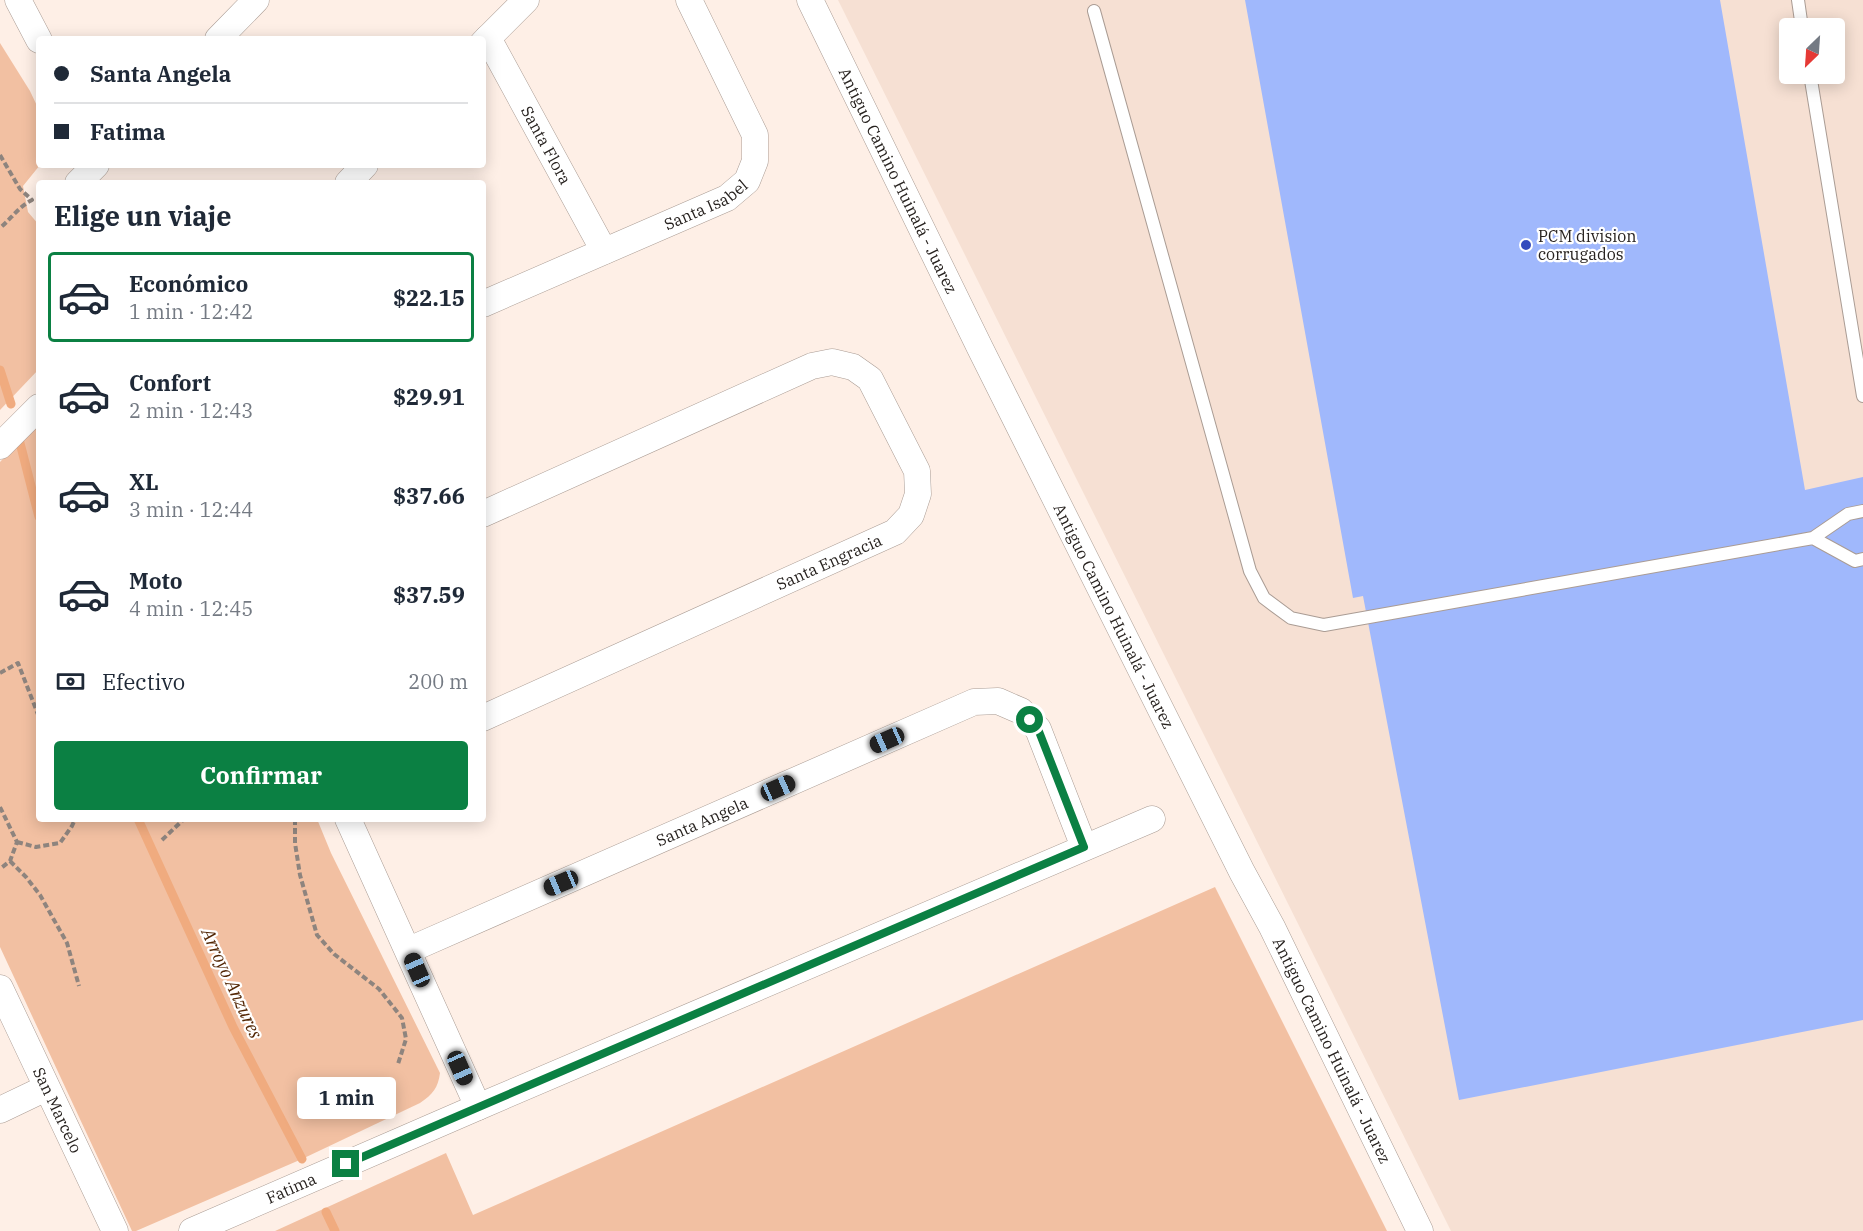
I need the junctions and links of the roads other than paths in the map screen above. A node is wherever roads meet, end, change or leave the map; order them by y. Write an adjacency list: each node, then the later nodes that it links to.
1 (18, 0): 9 (street)
2 (256, 0): 10 (street)
3 (526, 0): 11 (street)
4 (689, 0): 17 (street, Santa Isabel)
5 (810, 0): 37 (street, Antiguo Camino Huinalá - Juarez)
6 (1798, 0): 8 (lane)
7 (1094, 10): 24 (lane)
8 (1801, 18)
9 (37, 36)
10 (221, 36)
11 (486, 40): 17 (street, Santa Flora)
12 (1812, 84): 19 (lane)
13 (93, 168): 15 (street)
14 (362, 168): 16 (street)
15 (81, 180)
16 (351, 180)
17 (604, 251): 18 (street, Santa Isabel)
18 (486, 303)
19 (1863, 396)
20 (36, 410): 21 (street)
21 (0, 446)
22 (1863, 511): 24 (lane)
23 (486, 513): 26 (street, Santa Engracia)
24 (1813, 538): 25 (lane)
25 (1863, 560)
26 (486, 717)
27 (1152, 819): 29 (street, Fatima)
28 (349, 822): 30 (street)
29 (1084, 847): 30 (street, Santa Angela); 33 (street, Fatima)
30 (408, 950): 33 (street)
31 (0, 988): 32 (street, San Marcelo)
32 (46, 1088): 34 (street); 35 (street, San Marcelo)
33 (478, 1107): 36 (street, Fatima)
34 (0, 1110)
35 (115, 1231)
36 (192, 1231)
37 (1420, 1231)

